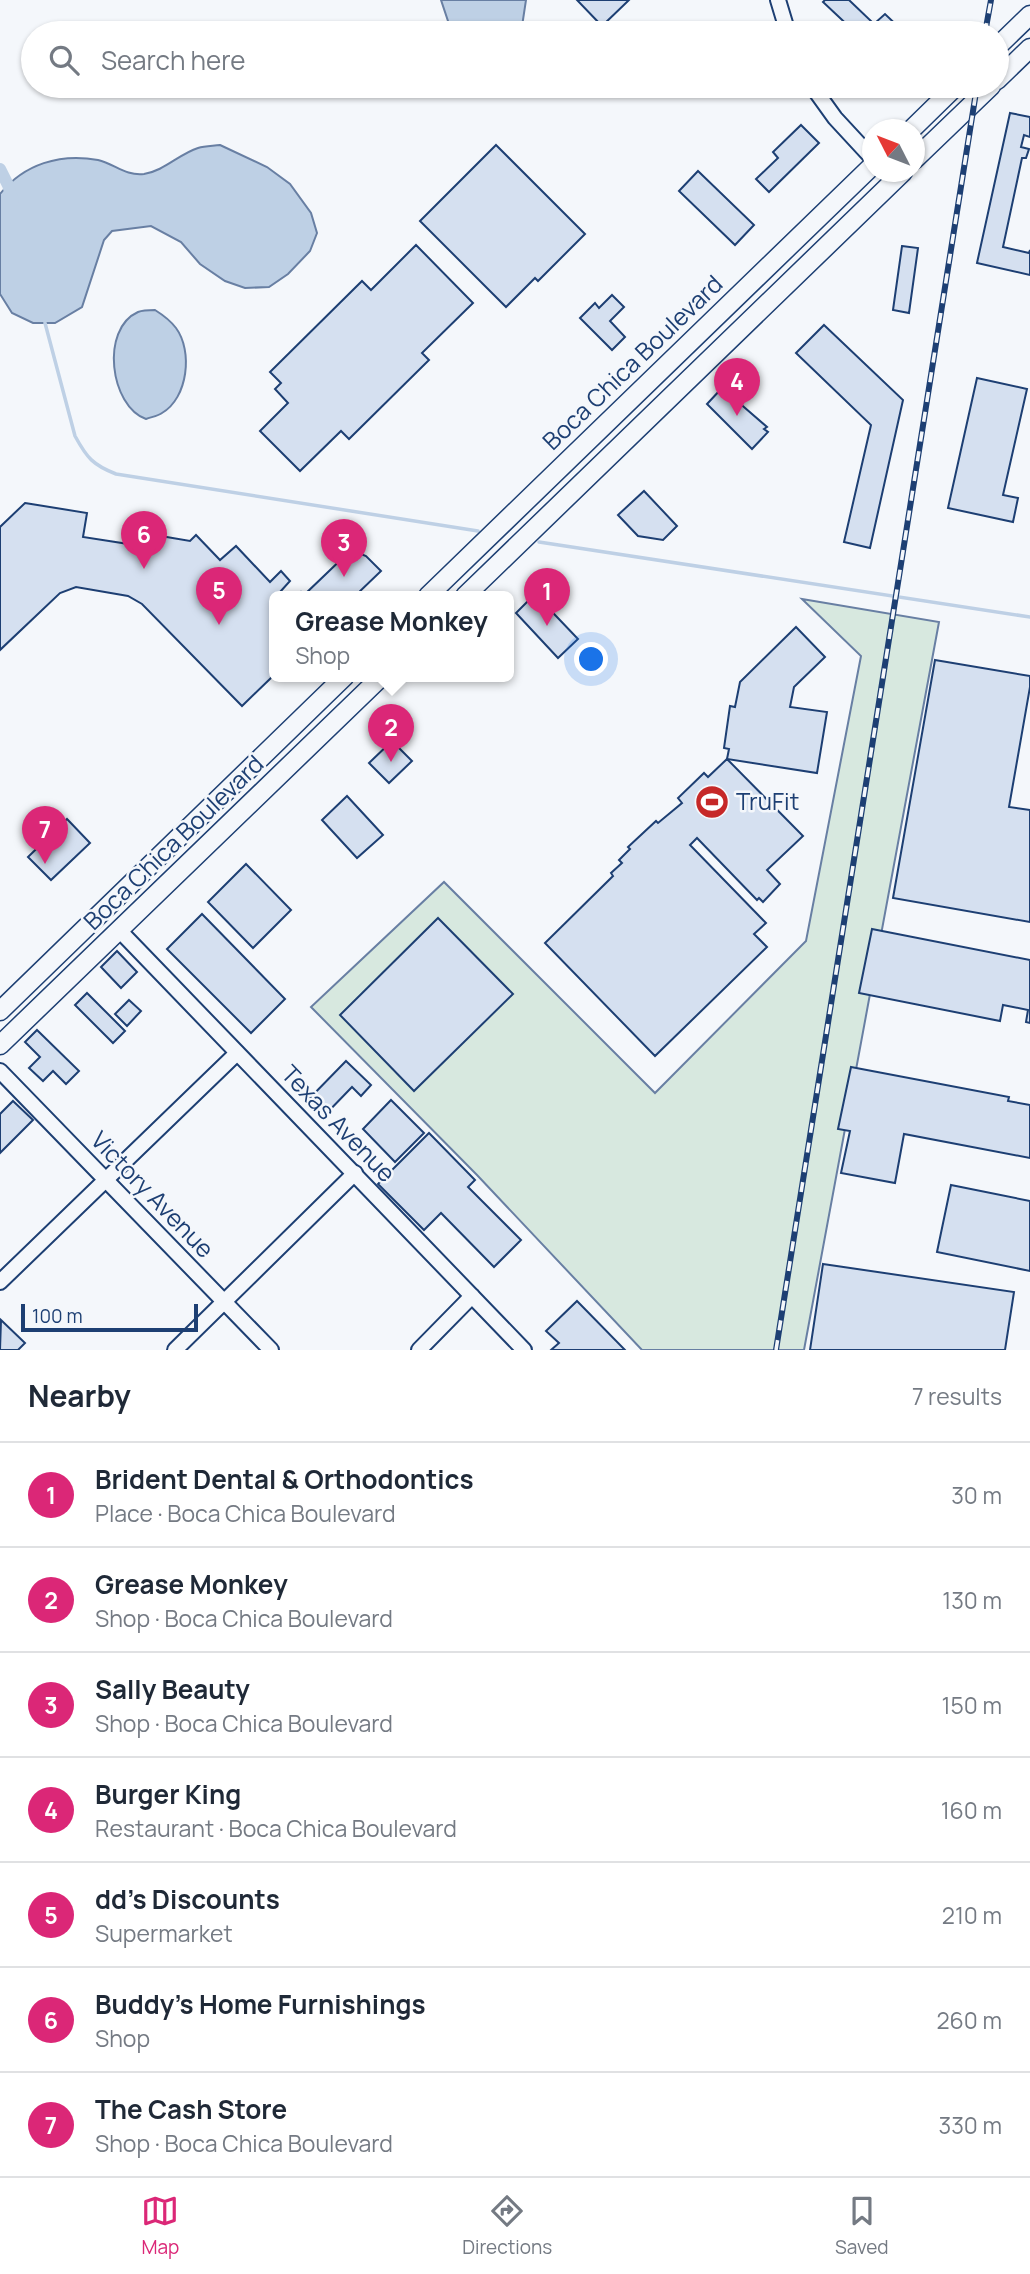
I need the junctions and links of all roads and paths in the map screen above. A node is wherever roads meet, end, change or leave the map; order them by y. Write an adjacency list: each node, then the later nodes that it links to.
1 (778, 0): 3 (street)
2 (1030, 15): 4 (main road)
3 (784, 21)
4 (1009, 35)
5 (1030, 48): 6 (main road)
6 (1009, 68)
7 (821, 98): 11 (street)
8 (944, 98): 10 (main road)
9 (979, 98): 12 (main road)
10 (922, 119)
11 (862, 146)
12 (925, 150)
13 (862, 177): 15 (main road, Boca Chica Boulevard)
14 (886, 182): 16 (main road, Boca Chica Boulevard)
15 (433, 591)
16 (470, 591)
17 (339, 682): 20 (main road, Boca Chica Boulevard)
18 (376, 682): 19 (main road, Boca Chica Boulevard)
19 (119, 930): 21 (main road, Boca Chica Boulevard); 22 (street, Texas Avenue)
20 (0, 1011)
21 (0, 1045)
22 (237, 1053): 24 (street, Texas Avenue); 25 (street)
23 (0, 1071): 25 (street, Victory Avenue)
24 (355, 1173): 27 (street, Texas Avenue); 28 (street)
25 (106, 1181): 26 (street); 28 (street, Victory Avenue)
26 (0, 1282)
27 (472, 1296): 31 (street); 32 (street, Texas Avenue)
28 (225, 1303): 29 (street); 30 (street, Victory Avenue)
29 (175, 1350)
30 (271, 1350)
31 (419, 1350)
32 (524, 1350)

